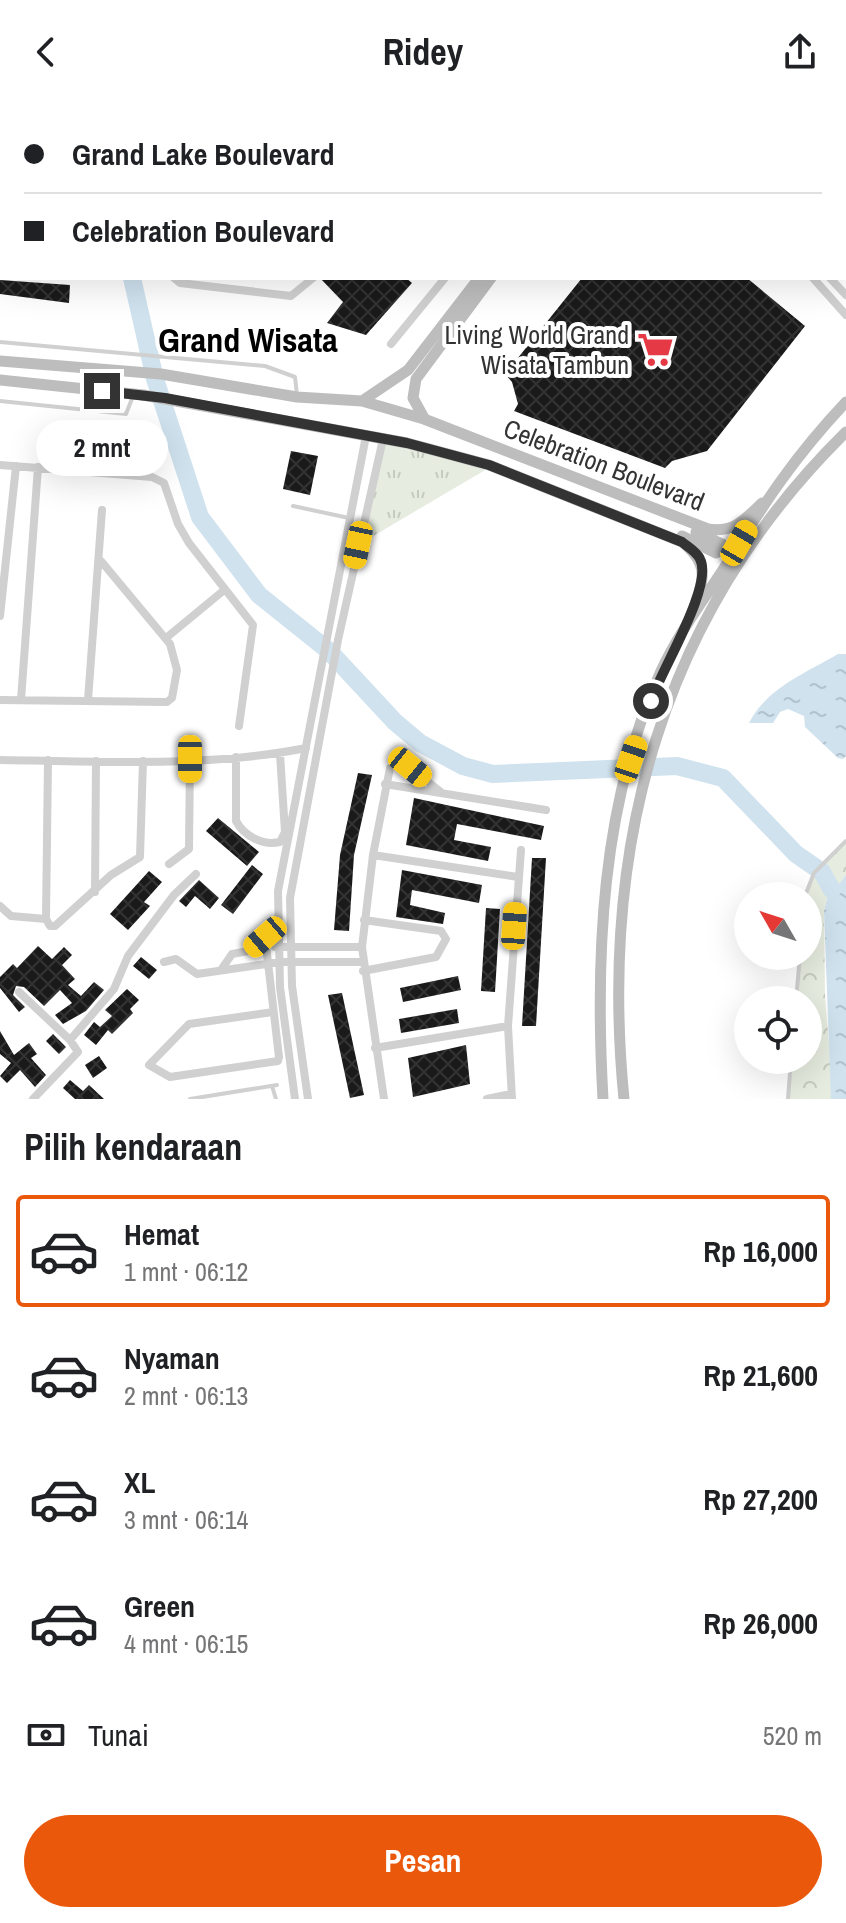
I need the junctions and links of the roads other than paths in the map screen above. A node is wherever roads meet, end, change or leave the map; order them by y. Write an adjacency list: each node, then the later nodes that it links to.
1 (176, 280): 8 (street)
2 (443, 280): 12 (street)
3 (477, 280): 18 (street)
4 (490, 280): 20 (street)
5 (815, 280): 10 (street)
6 (832, 280): 9 (street)
7 (306, 282): 8 (street)
8 (211, 283)
9 (846, 295)
10 (846, 315)
11 (0, 342): 16 (lane)
12 (391, 344)
13 (0, 361): 16 (street)
14 (0, 380): 15 (street)
15 (138, 394): 17 (lane); 22 (street)
16 (297, 397): 18 (street)
17 (0, 401)
18 (362, 401): 20 (street, Celebration Boulevard)
19 (846, 402): 28 (street)
20 (424, 419): 27 (street, Celebration Boulevard)
21 (846, 432): 94 (street)
22 (366, 436): 23 (street, Celebration Boulevard); 31 (street)
23 (383, 439): 32 (street, Celebration Boulevard); 42 (street)
24 (0, 465): 25 (street)
25 (16, 466): 26 (street); 35 (street)
26 (38, 467): 34 (street); 39 (street)
27 (605, 488): 28 (street, Celebration Boulevard); 32 (street)
28 (762, 503): 36 (street)
29 (293, 506): 31 (lane)
30 (102, 510): 33 (street)
31 (350, 518): 43 (street)
32 (647, 526): 36 (street, Celebration Boulevard)
33 (101, 561): 37 (street); 40 (street)
34 (223, 591): 37 (street); 41 (street)
35 (0, 616)
36 (690, 618): 93 (street)
37 (166, 638): 40 (street)
38 (0, 700): 39 (street)
39 (21, 700): 40 (street)
40 (88, 700)
41 (239, 726)
42 (317, 746): 43 (street); 68 (street)
43 (304, 748): 44 (street); 69 (street)
44 (280, 754): 45 (street); 45 (street)
45 (236, 757): 46 (street)
46 (190, 759): 50 (street); 58 (street)
47 (0, 760): 48 (street); 51 (street)
48 (48, 760): 49 (street); 64 (street)
49 (96, 761): 50 (street); 62 (street)
50 (143, 761): 62 (street)
51 (0, 767)
52 (385, 784): 53 (street); 53 (street); 57 (street)
53 (442, 793): 54 (street)
54 (546, 810)
55 (846, 841): 61 (lane)
56 (521, 850): 60 (street)
57 (373, 855): 60 (street); 65 (street)
58 (169, 864)
59 (196, 874): 82 (street)
60 (518, 877): 81 (street)
61 (810, 882)
62 (95, 893): 64 (street)
63 (0, 906): 64 (street)
64 (46, 919)
65 (364, 920): 70 (street); 77 (street)
66 (273, 928): 67 (street)
67 (265, 937): 71 (street); 72 (street)
68 (292, 946): 69 (street); 70 (street); 75 (street)
69 (280, 947): 71 (street); 74 (street)
70 (362, 947): 77 (street)
71 (265, 949): 72 (street); 76 (street)
72 (250, 950): 78 (street)
73 (164, 962): 78 (street)
74 (280, 962): 75 (street); 76 (street); 89 (street)
75 (292, 962): 77 (street); 90 (street)
76 (267, 964): 78 (street); 80 (street)
77 (363, 967): 83 (street)
78 (221, 970)
79 (19, 992): 82 (street)
80 (273, 1012): 80 (street)
81 (508, 1026): 83 (street); 85 (street)
82 (70, 1040): 86 (street)
83 (375, 1048): 91 (street)
84 (790, 1074): 95 (lane)
85 (511, 1096): 92 (street)
86 (33, 1099)
87 (190, 1099): 88 (lane)
88 (276, 1099)
89 (295, 1099)
90 (308, 1099)
91 (384, 1099)
92 (487, 1099)
93 (603, 1099)
94 (624, 1099)
95 (788, 1099)

